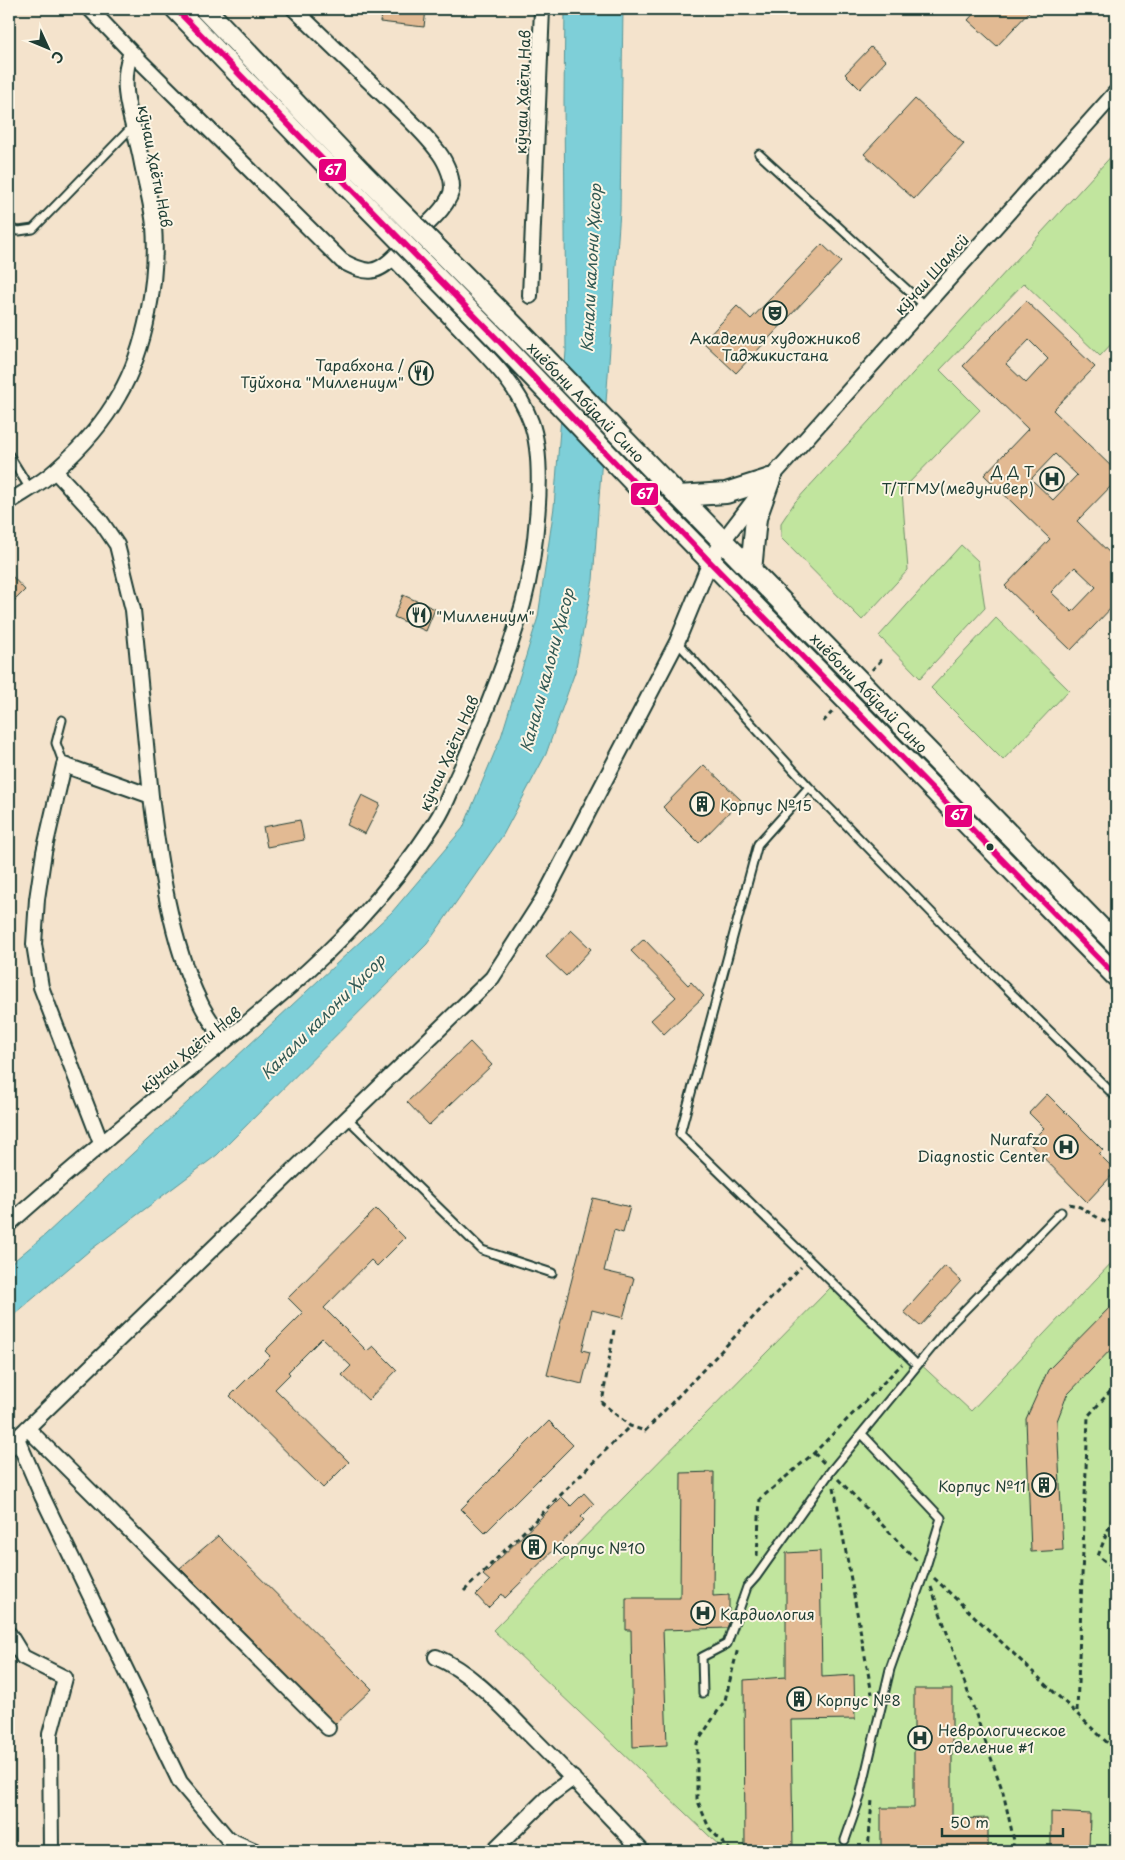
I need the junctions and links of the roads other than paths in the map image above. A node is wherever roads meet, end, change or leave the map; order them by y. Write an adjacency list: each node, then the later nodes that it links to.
1 (90, 9): 6 (street)
2 (176, 9): 21 (main road, хиёбони Абӯалӣ Сино, bridge)
3 (205, 9): 18 (main road, хиёбони Абӯалӣ Сино, bridge)
4 (294, 9): 11 (street)
5 (542, 9): 12 (street, кӯчаи Ҳаёти Нав)
6 (131, 52): 8 (street, кӯчаи Ҳаёти Нав); 11 (street)
7 (1116, 92): 13 (street, кӯчаи Шамсӣ)
8 (134, 126): 10 (lane); 15 (street, кӯчаи Ҳаёти Нав)
9 (759, 154): 13 (lane)
10 (9, 229)
11 (393, 258): 30 (street, кӯчаи Ҳаёти Нав)
12 (530, 296)
13 (925, 306): 16 (street, кӯчаи Шамсӣ)
14 (9, 455): 17 (lane)
15 (55, 471): 17 (street, кӯчаи Ҳаёти Нав); 27 (street)
16 (770, 478): 18 (main road); 20 (street, кӯчаи Шамсӣ); 22 (main road)
17 (30, 489): 19 (street, кӯчаи Ҳаёти Нав)
18 (678, 496): 20 (main road, хиёбони Абӯалӣ Сино)
19 (9, 502)
20 (722, 542): 21 (street, кӯчаи Шамсӣ); 22 (main road, хиёбони Абӯалӣ Сино)
21 (710, 562): 23 (street, кӯчаи Шамсӣ); 29 (main road, хиёбони Абӯалӣ Сино)
22 (751, 571): 28 (main road, хиёбони Абӯалӣ Сино)
23 (677, 642): 26 (lane); 32 (street, кӯчаи Шамсӣ)
24 (62, 720): 25 (lane)
25 (64, 765): 27 (street); 33 (street)
26 (810, 787): 31 (lane); 37 (lane)
27 (151, 796): 30 (street)
28 (1112, 932)
29 (1116, 976)
30 (225, 1041): 33 (street, кӯчаи Ҳаёти Нав)
31 (1116, 1097)
32 (347, 1118): 36 (lane); 38 (street, кӯчаи Шамсӣ)
33 (101, 1143): 35 (street, кӯчаи Ҳаёти Нав)
34 (1061, 1212): 37 (lane)
35 (9, 1224)
36 (552, 1273)
37 (917, 1365): 39 (lane)
38 (27, 1428): 40 (street, кӯчаи Шамсӣ); 44 (street)
39 (862, 1434): 43 (lane); 46 (lane)
40 (13, 1444): 48 (street)
41 (9, 1634): 47 (street)
42 (436, 1657): 45 (street)
43 (703, 1693)
44 (328, 1728)
45 (573, 1778): 49 (street); 50 (street)
46 (845, 1840)
47 (51, 1851)
48 (256, 1851)
49 (493, 1851)
50 (642, 1851)

